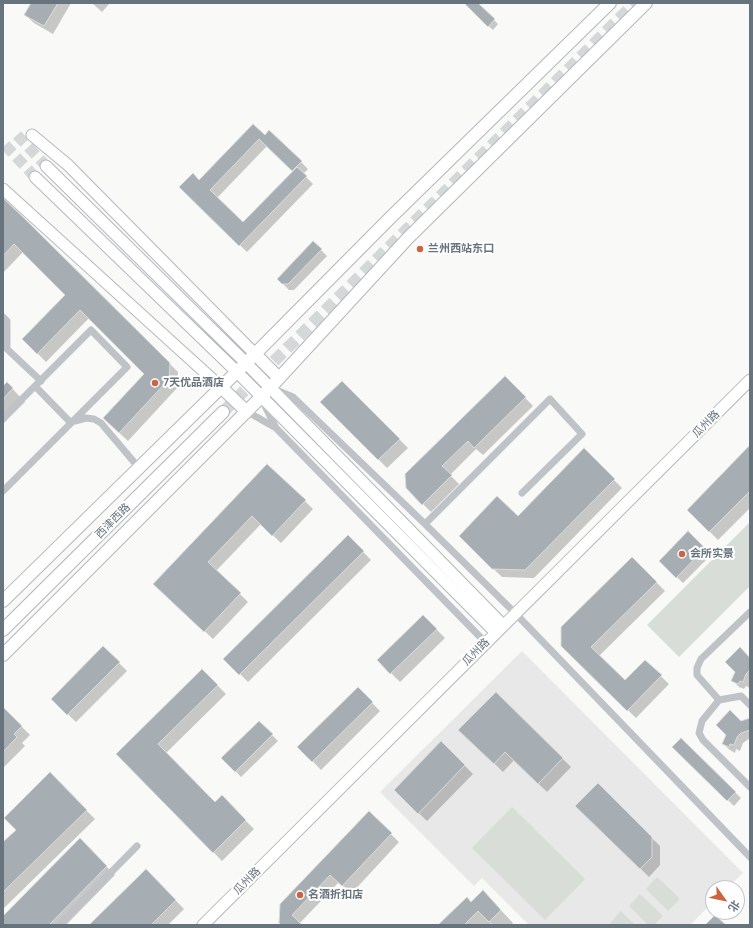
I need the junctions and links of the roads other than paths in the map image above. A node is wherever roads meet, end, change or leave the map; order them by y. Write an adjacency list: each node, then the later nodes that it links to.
1 (610, 3): 8 (main road)
2 (646, 3): 11 (main road)
3 (32, 135): 8 (street)
4 (46, 166): 9 (street)
5 (35, 177): 10 (street)
6 (3, 189): 15 (street)
7 (3, 317): 13 (street)
8 (255, 354): 9 (main road); 11 (main road)
9 (246, 363): 10 (main road); 16 (street)
10 (237, 372): 15 (main road); 17 (street)
11 (278, 378): 16 (main road)
12 (750, 380): 28 (street, 瓜州路)
13 (40, 381): 14 (street); 20 (street)
14 (35, 386): 19 (street); 20 (street)
15 (221, 387): 18 (main road); 22 (main road)
16 (270, 388): 17 (main road); 25 (street); 30 (street)
17 (261, 396): 18 (main road); 21 (street); 30 (street)
18 (246, 411): 21 (street); 33 (main road)
19 (3, 418)
20 (71, 423): 22 (street); 23 (street)
21 (276, 428): 32 (street)
22 (139, 468): 26 (main road)
23 (3, 491)
24 (522, 494): 25 (street)
25 (425, 524): 28 (street)
26 (3, 601)
27 (750, 612): 36 (street)
28 (516, 613): 30 (street, 瓜州路); 40 (street)
29 (3, 618): 31 (main road, 西津西路)
30 (500, 629): 32 (street, 瓜州路)
31 (3, 630)
32 (486, 643): 42 (street, 瓜州路)
33 (3, 655)
34 (750, 693): 35 (street)
35 (744, 699): 36 (street); 37 (street)
36 (719, 700): 38 (street)
37 (750, 705)
38 (750, 787)
39 (137, 846): 41 (street)
40 (750, 857)
41 (59, 925)
42 (203, 925)

